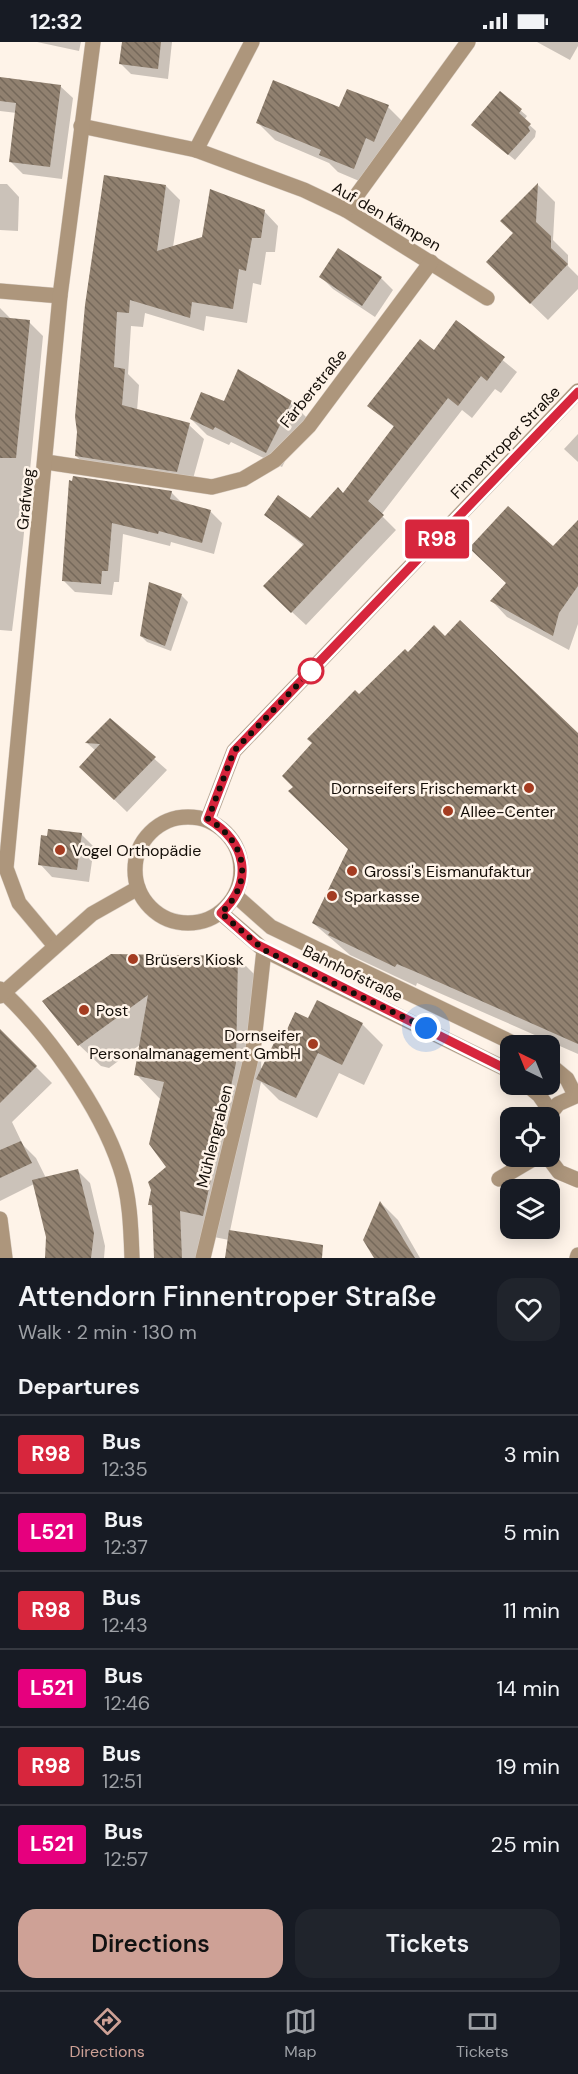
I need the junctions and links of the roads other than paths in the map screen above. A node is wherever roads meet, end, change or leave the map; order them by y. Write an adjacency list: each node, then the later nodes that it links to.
1 (93, 42): 4 (street, Grafweg)
2 (252, 42): 5 (street)
3 (468, 42): 6 (street)
4 (81, 126): 5 (street, Auf den Kämpen); 9 (street, Grafweg)
5 (196, 150): 6 (street, Auf den Kämpen)
6 (346, 210): 7 (street, Auf den Kämpen)
7 (431, 262): 10 (street, Auf den Kämpen); 12 (street, Färberstraße)
8 (0, 291): 9 (street)
9 (60, 296): 12 (street, Grafweg)
10 (487, 298)
11 (578, 392): 13 (street, Finnentroper Straße)
12 (46, 462): 17 (street, Grafweg)
13 (208, 819): 14 (street); 15 (street)
14 (138, 888): 16 (street); 17 (street)
15 (236, 896): 16 (street); 20 (street, Bahnhofstraße)
16 (221, 913): 18 (street, Bahnhofstraße)
17 (55, 946): 19 (street)
18 (264, 950): 21 (street, Bahnhofstraße); 32 (street, Mühlengraben)
19 (1, 993): 31 (street)
20 (500, 1037)
21 (500, 1066)
22 (560, 1073): 23 (street)
23 (577, 1095): 24 (street)
24 (558, 1107)
25 (519, 1167): 27 (street)
26 (556, 1167): 28 (street)
27 (499, 1179)
28 (578, 1180)
29 (0, 1219): 30 (street)
30 (4, 1258)
31 (132, 1258)
32 (203, 1258)

